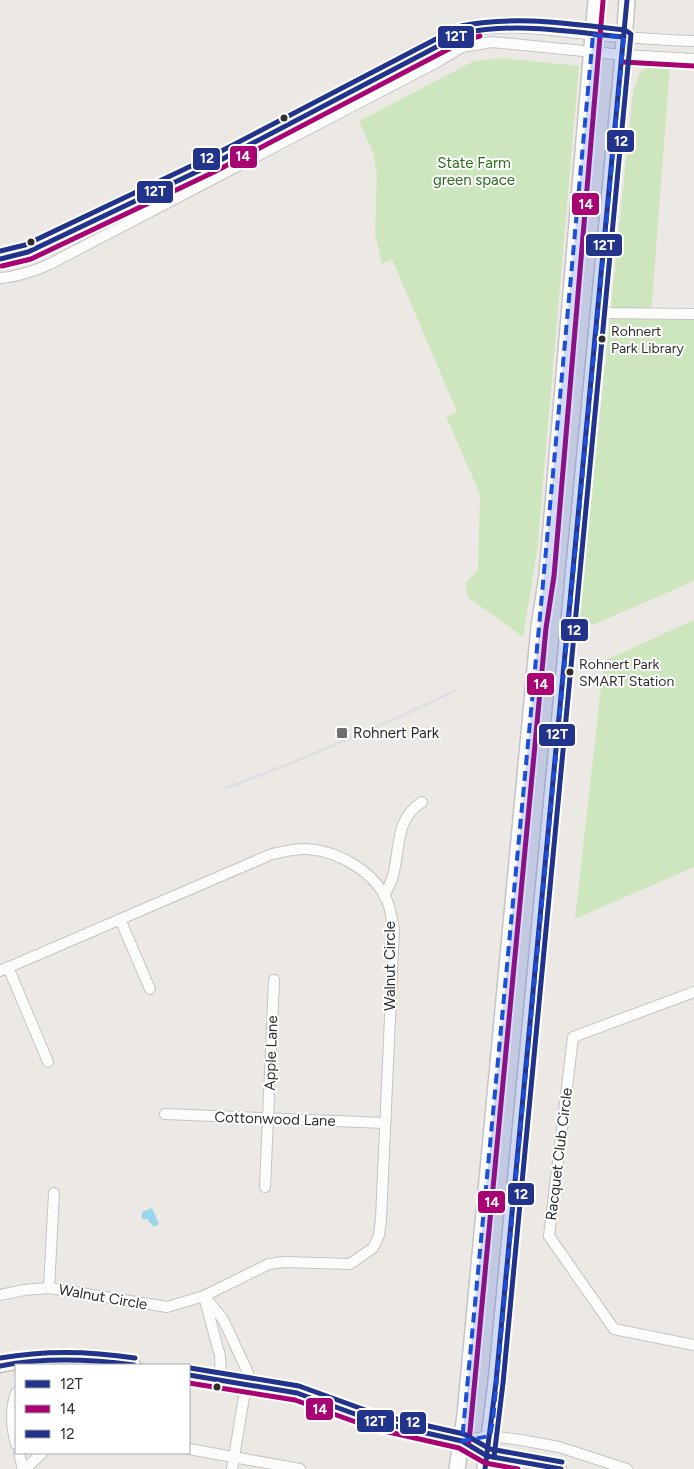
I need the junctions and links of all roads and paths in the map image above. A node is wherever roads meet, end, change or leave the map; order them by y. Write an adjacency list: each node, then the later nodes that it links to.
1 (596, 0): 3 (main road)
2 (627, 0): 4 (main road)
3 (593, 34): 4 (street); 6 (main road); 9 (street)
4 (624, 37): 5 (street); 7 (main road)
5 (694, 41)
6 (591, 52): 7 (street); 10 (street); 40 (main road)
7 (623, 55): 8 (street); 11 (main road)
8 (694, 59)
9 (0, 259)
10 (0, 278)
11 (599, 313): 12 (street); 38 (main road)
12 (694, 314)
13 (422, 802): 14 (street)
14 (384, 896): 15 (street, Walnut Circle); 23 (street, Walnut Circle)
15 (120, 919): 16 (street, Walnut Circle); 18 (street)
16 (4, 969): 20 (street)
17 (274, 980): 22 (street, Apple Lane)
18 (150, 989)
19 (694, 992): 29 (street, Racquet Club Circle)
20 (48, 1062)
21 (165, 1114): 22 (street, Cottonwood Lane)
22 (269, 1118): 23 (street, Cottonwood Lane); 24 (street, Apple Lane)
23 (385, 1123): 28 (street, Walnut Circle)
24 (265, 1187)
25 (54, 1193): 26 (street)
26 (48, 1288): 27 (street, Walnut Circle); 28 (street, Walnut Circle)
27 (0, 1295)
28 (204, 1296): 35 (street); 36 (street)
29 (694, 1345)
30 (15, 1364): 33 (street)
31 (19, 1364): 32 (street)
32 (128, 1364)
33 (0, 1366)
34 (190, 1374): 35 (street)
35 (222, 1380): 36 (street)
36 (247, 1384): 40 (street); 44 (street)
37 (15, 1396): 39 (street)
38 (490, 1436): 40 (street); 45 (main road); 51 (street)
39 (15, 1440)
40 (462, 1441): 45 (street); 49 (main road)
41 (190, 1449): 44 (street)
42 (19, 1454): 46 (street)
43 (41, 1454): 46 (street)
44 (234, 1457): 47 (street); 48 (street)
45 (486, 1463): 50 (street)
46 (24, 1469)
47 (232, 1469)
48 (300, 1469)
49 (457, 1469)
50 (561, 1469)
51 (627, 1469)

